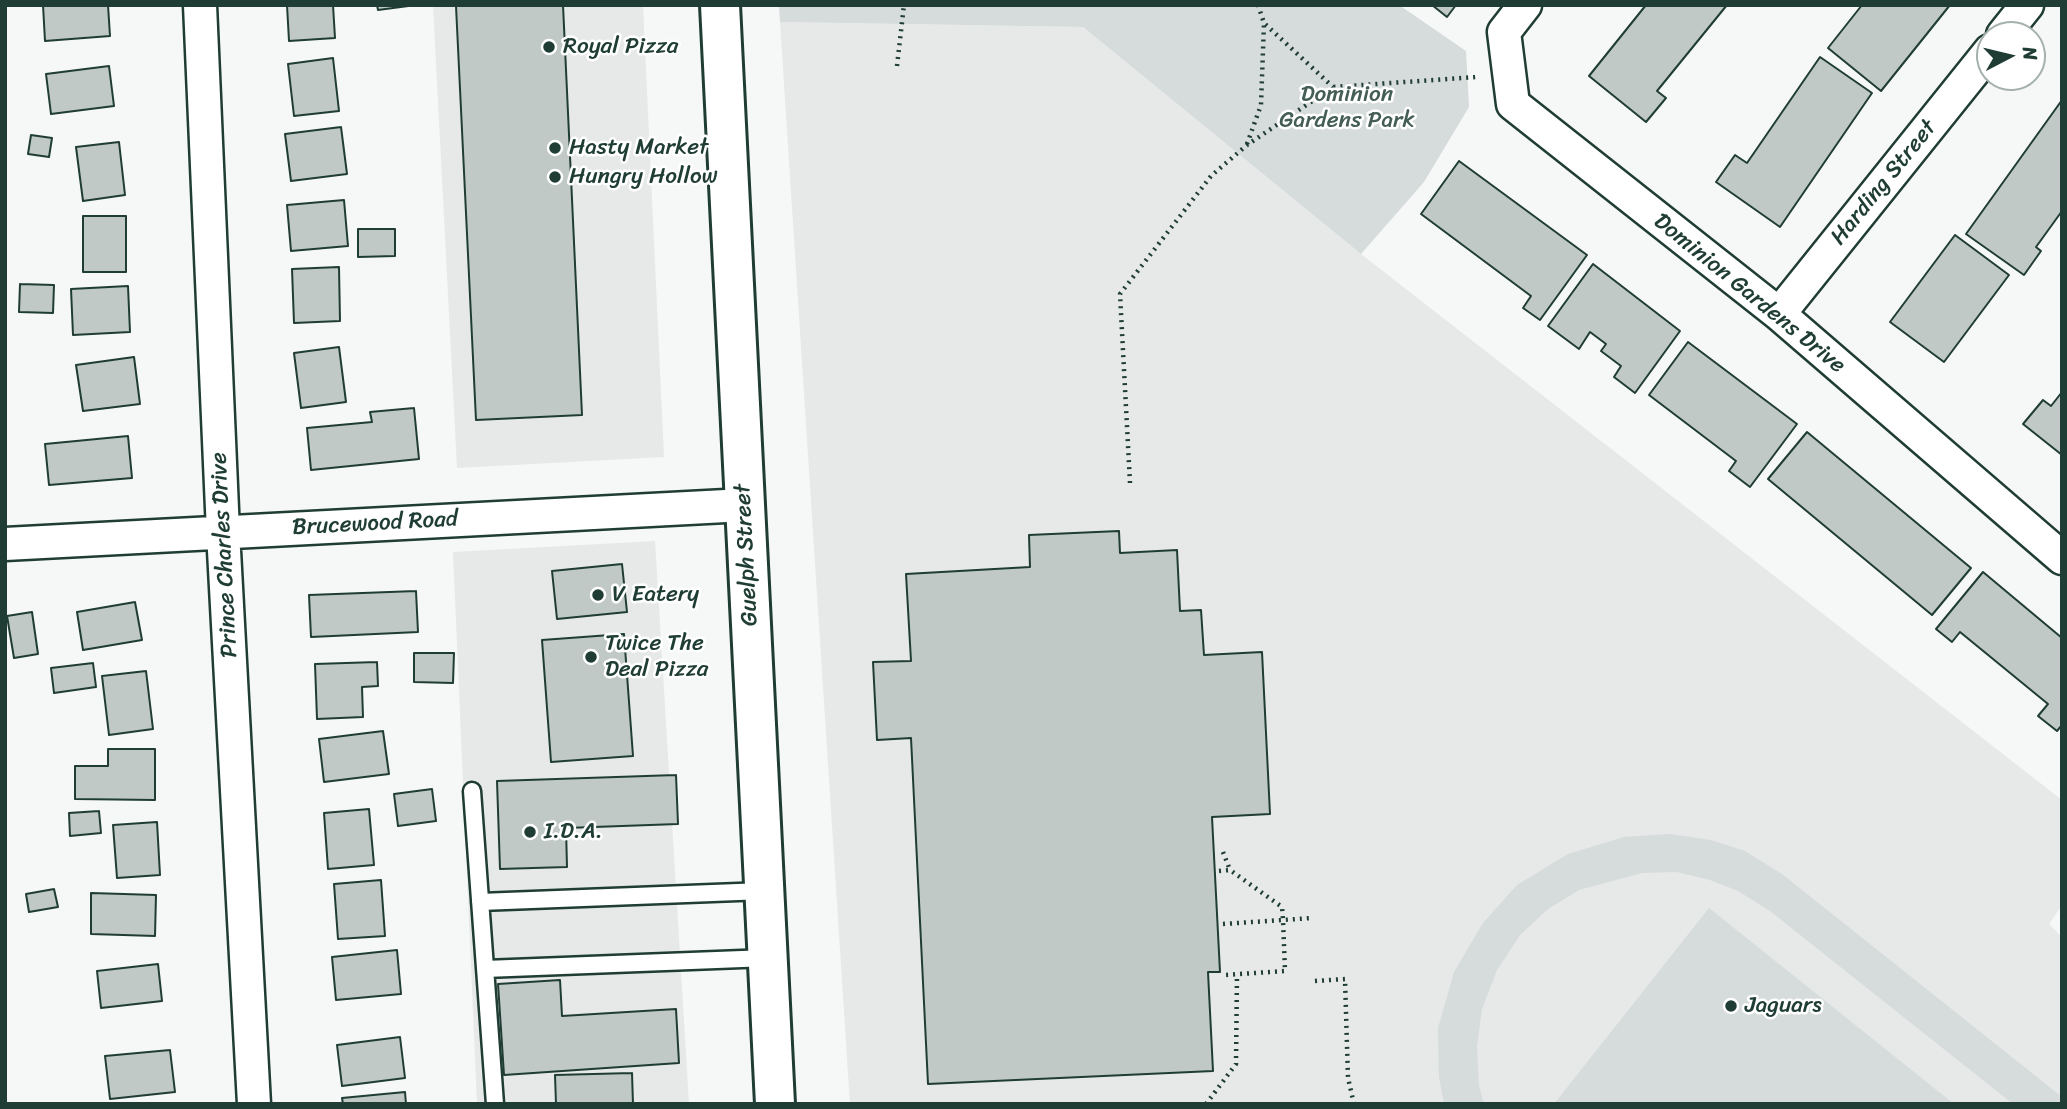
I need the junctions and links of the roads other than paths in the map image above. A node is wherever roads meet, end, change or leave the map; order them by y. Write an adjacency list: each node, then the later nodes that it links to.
1 (200, 5): 9 (street, Prince Charles Drive)
2 (720, 5): 8 (main road, Guelph Street)
3 (1525, 5): 7 (street, Dominion Gardens Drive)
4 (2027, 5): 5 (street)
5 (2014, 21)
6 (1976, 68): 7 (street, Harding Street)
7 (1779, 314): 11 (street, Dominion Gardens Drive)
8 (745, 505): 9 (street, Brucewood Road); 13 (main road, Guelph Street)
9 (223, 532): 10 (street, Brucewood Road); 17 (street, Prince Charles Drive)
10 (5, 544)
11 (2062, 558)
12 (472, 791): 14 (lane)
13 (764, 891): 14 (lane); 15 (main road, Guelph Street)
14 (480, 902): 16 (lane)
15 (768, 958): 16 (lane); 19 (main road, Guelph Street)
16 (485, 969): 18 (lane)
17 (254, 1104)
18 (495, 1104)
19 (775, 1104)

